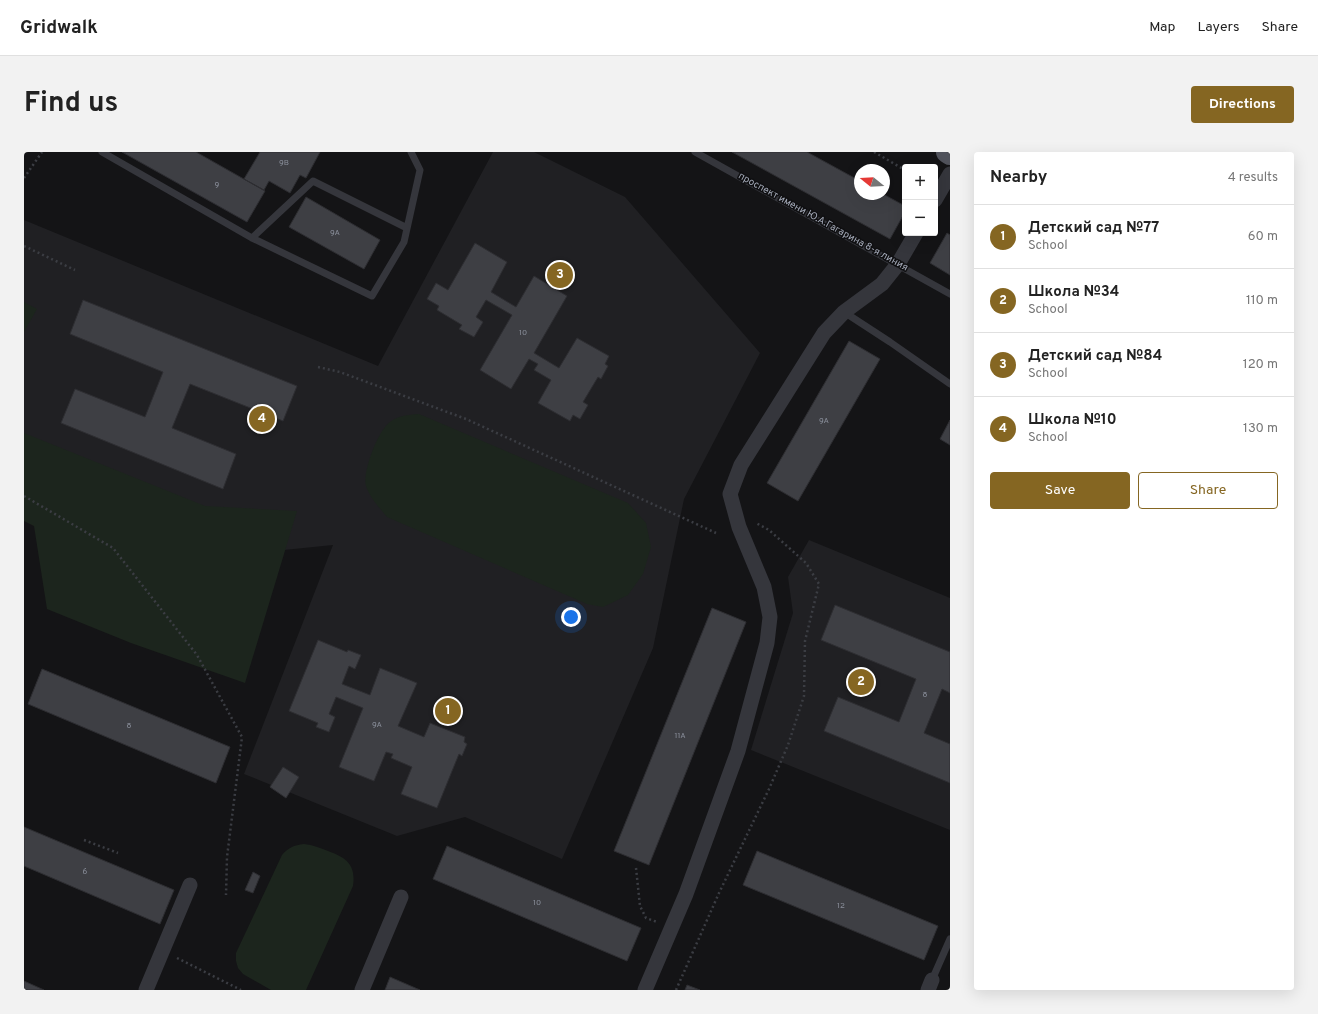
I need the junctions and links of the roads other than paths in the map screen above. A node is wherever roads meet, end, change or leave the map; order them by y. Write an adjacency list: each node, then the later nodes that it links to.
1 (102, 152): 10 (lane)
2 (411, 152): 8 (lane)
3 (695, 152): 11 (lane, проспект имени Ю.А.Гагарина 8-я линия)
4 (947, 152): 5 (main road)
5 (950, 154)
6 (950, 174): 7 (street)
7 (938, 195)
8 (407, 228): 10 (lane); 10 (lane)
9 (914, 236): 11 (street)
10 (252, 238)
11 (898, 264): 12 (lane, проспект имени Ю.А.Гагарина 8-я линия); 13 (street)
12 (950, 294)
13 (844, 312): 14 (lane); 21 (street)
14 (950, 384)
15 (190, 885): 19 (street)
16 (401, 897): 20 (street)
17 (950, 939): 18 (lane)
18 (930, 985)
19 (146, 990)
20 (362, 990)
21 (645, 990)

